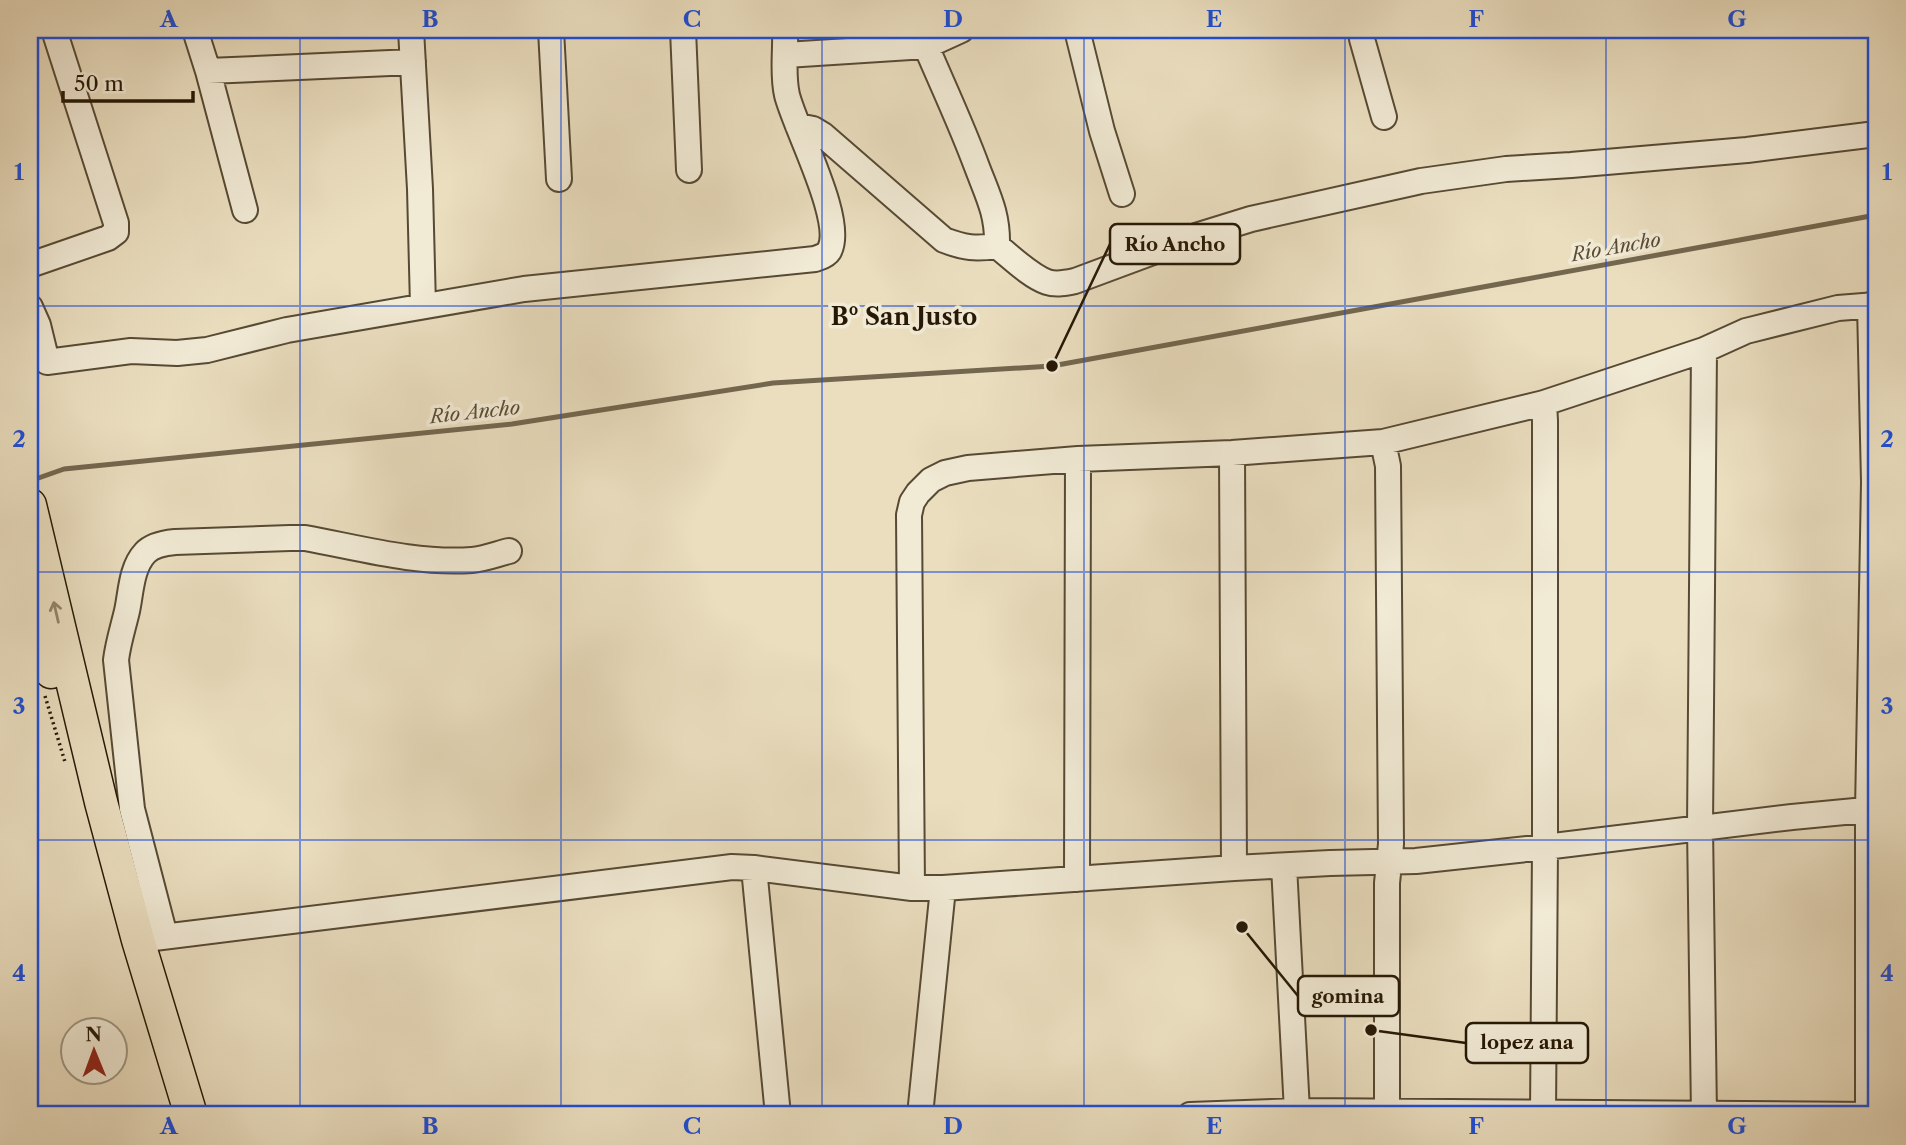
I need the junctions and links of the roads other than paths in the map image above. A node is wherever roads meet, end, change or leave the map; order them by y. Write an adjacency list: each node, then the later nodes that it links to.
1 (54, 30): 22 (street)
2 (195, 30): 13 (street)
3 (411, 30): 12 (street)
4 (551, 30): 18 (street)
5 (683, 30): 17 (street)
6 (785, 30): 11 (street)
7 (961, 30): 10 (street)
8 (1077, 30): 19 (street)
9 (1365, 30): 14 (street)
10 (926, 46): 11 (street); 21 (street)
11 (786, 55): 15 (street)
12 (413, 62): 13 (street); 24 (street)
13 (208, 71): 20 (street)
14 (1384, 117)
15 (798, 126): 21 (street); 24 (street)
16 (1876, 134): 21 (street)
17 (689, 170)
18 (559, 179)
19 (1122, 194)
20 (245, 210)
21 (997, 246)
22 (30, 265)
23 (1873, 305): 26 (street); 34 (street)
24 (423, 306): 25 (street)
25 (30, 307)
26 (1704, 350): 27 (street); 35 (street)
27 (1544, 403): 28 (street); 36 (street)
28 (1383, 442): 29 (street); 37 (street)
29 (1232, 453): 30 (street); 40 (street)
30 (1078, 459): 41 (street); 42 (street)
31 (32, 514): 44 (main road, one-way to 31)
32 (509, 551): 44 (street)
33 (30, 602): 44 (main road)
34 (1872, 810): 35 (street); 54 (street)
35 (1700, 827): 36 (street); 49 (street)
36 (1545, 848): 37 (street); 48 (street)
37 (1388, 862): 38 (street); 47 (street)
38 (1284, 866): 40 (street); 45 (street)
39 (754, 868): 42 (street); 44 (street); 51 (street)
40 (1234, 868): 41 (street)
41 (1077, 879): 43 (street)
42 (912, 888): 43 (street)
43 (943, 888): 52 (street)
44 (152, 938): 50 (main road)
45 (1297, 1111): 46 (street); 47 (street)
46 (1232, 1114): 53 (street)
47 (1387, 1114): 48 (street)
48 (1543, 1114): 49 (street)
49 (1704, 1114): 54 (street)
50 (191, 1115)
51 (778, 1115)
52 (920, 1115)
53 (1190, 1115)
54 (1868, 1115): 55 (street)
55 (1876, 1115)

